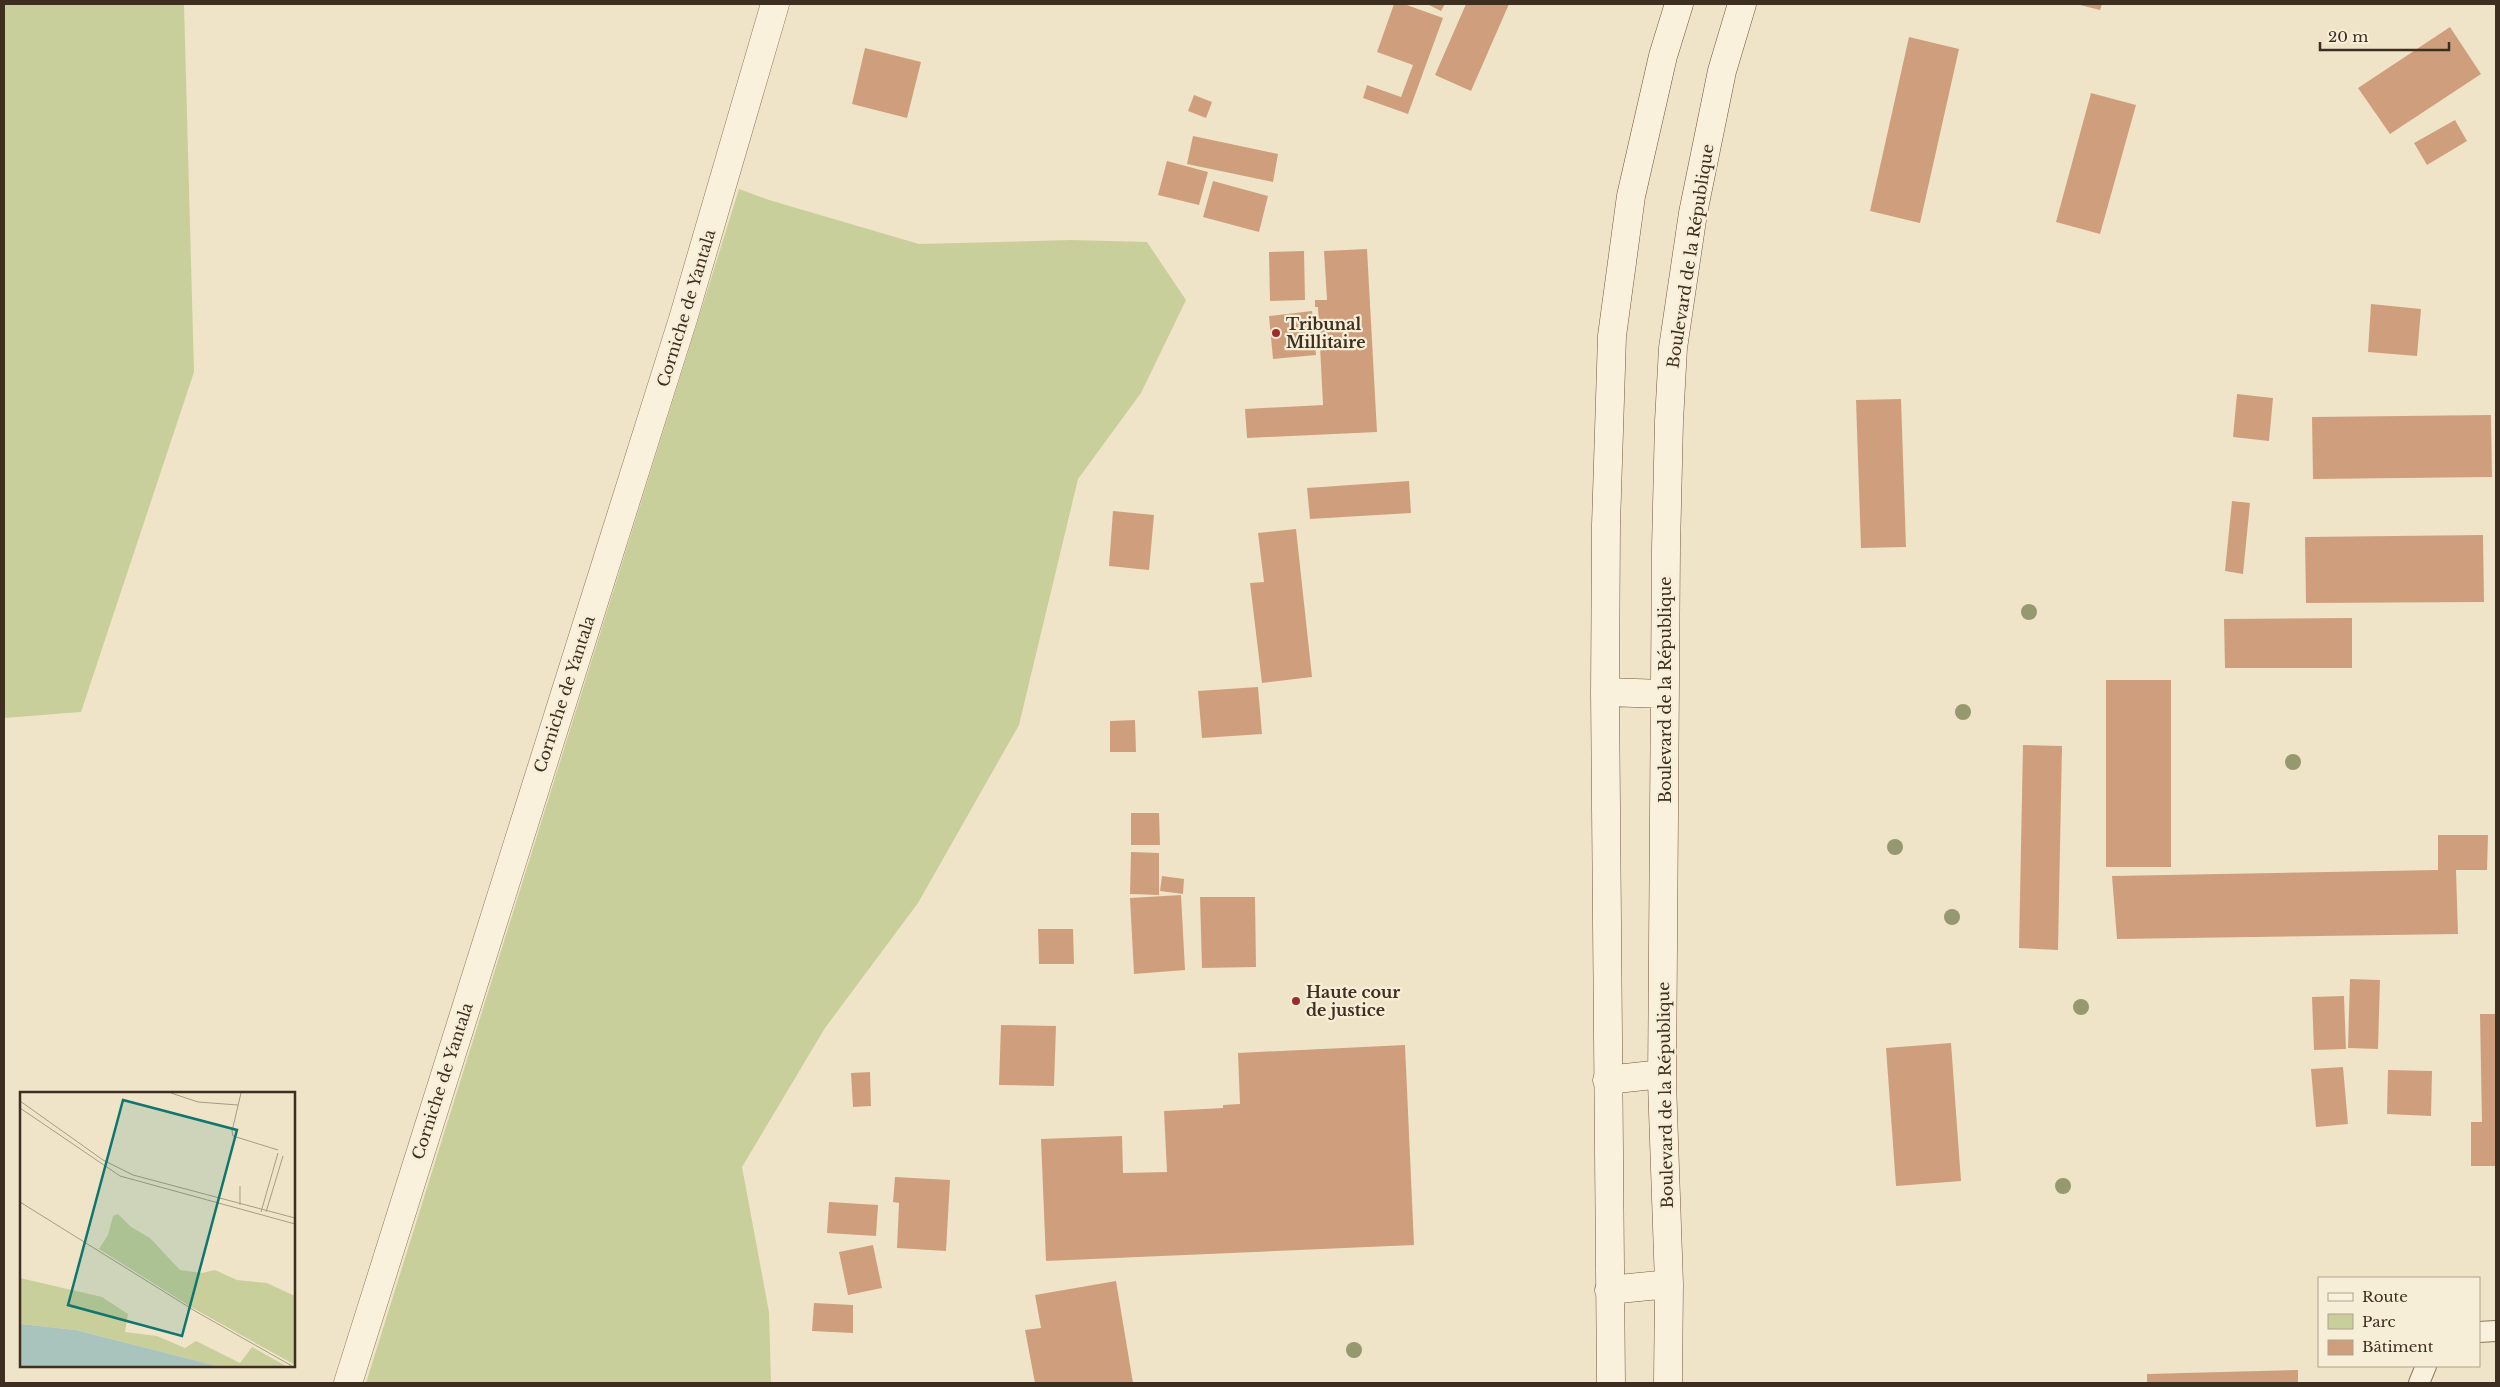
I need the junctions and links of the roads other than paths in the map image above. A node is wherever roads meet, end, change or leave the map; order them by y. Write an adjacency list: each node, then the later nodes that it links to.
1 (775, 4): 13 (main road, Corniche de Yantala)
2 (1679, 4): 4 (main road)
3 (1742, 4): 5 (main road, Boulevard de la République)
4 (1605, 692): 5 (main road); 7 (main road)
5 (1665, 694): 6 (main road, Boulevard de la République)
6 (1662, 1074): 7 (main road); 8 (main road, Boulevard de la République)
7 (1607, 1080): 9 (main road)
8 (1669, 1284): 9 (main road); 15 (main road, Boulevard de la République)
9 (1609, 1290): 14 (main road)
10 (2480, 1332): 11 (lane)
11 (2496, 1332)
12 (2426, 1367): 16 (lane)
13 (348, 1383)
14 (1610, 1383)
15 (1668, 1383)
16 (2419, 1383)

